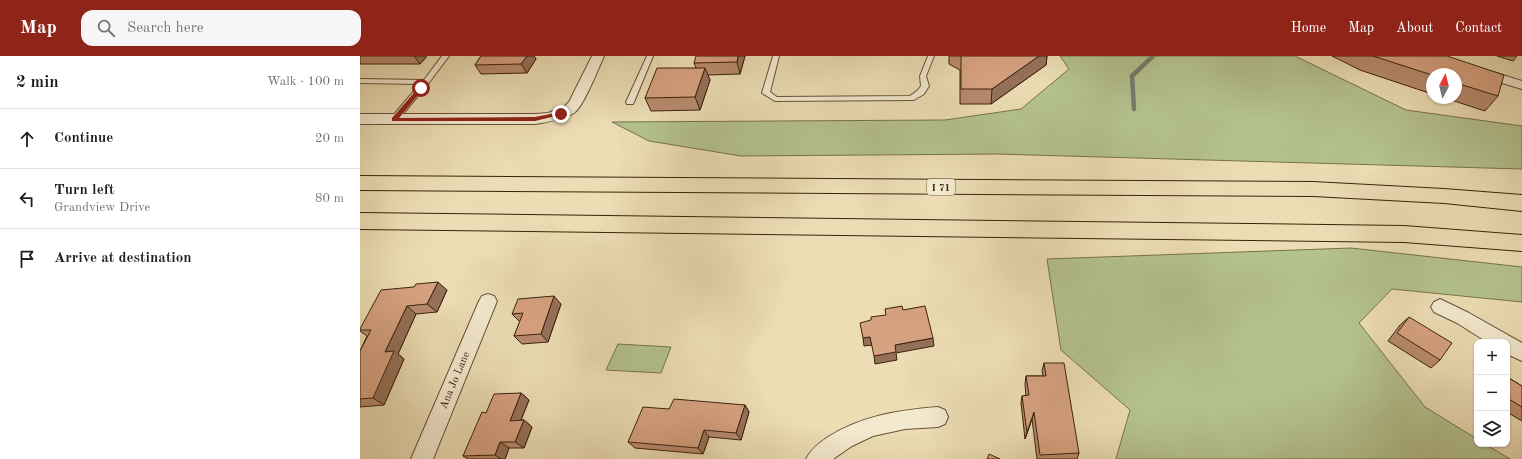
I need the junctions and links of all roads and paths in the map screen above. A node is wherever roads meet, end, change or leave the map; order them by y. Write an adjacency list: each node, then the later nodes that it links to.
1 (446, 56): 8 (lane)
2 (598, 56): 12 (street)
3 (650, 56): 10 (lane)
4 (776, 56): 5 (lane)
5 (930, 56)
6 (1466, 67): 9 (street)
7 (360, 81): 8 (lane)
8 (426, 82): 12 (lane)
9 (1522, 85)
10 (630, 102)
11 (360, 119): 12 (street)
12 (394, 119)
13 (360, 183): 14 (highway, I 71)
14 (1522, 203)
15 (360, 221): 16 (highway)
16 (1522, 243)
17 (488, 301): 23 (street, Ana Jo Lane)
18 (1440, 307): 19 (street)
19 (1498, 339)
20 (1510, 346): 21 (street)
21 (1522, 353)
22 (938, 417): 24 (street)
23 (422, 459)
24 (817, 459)

